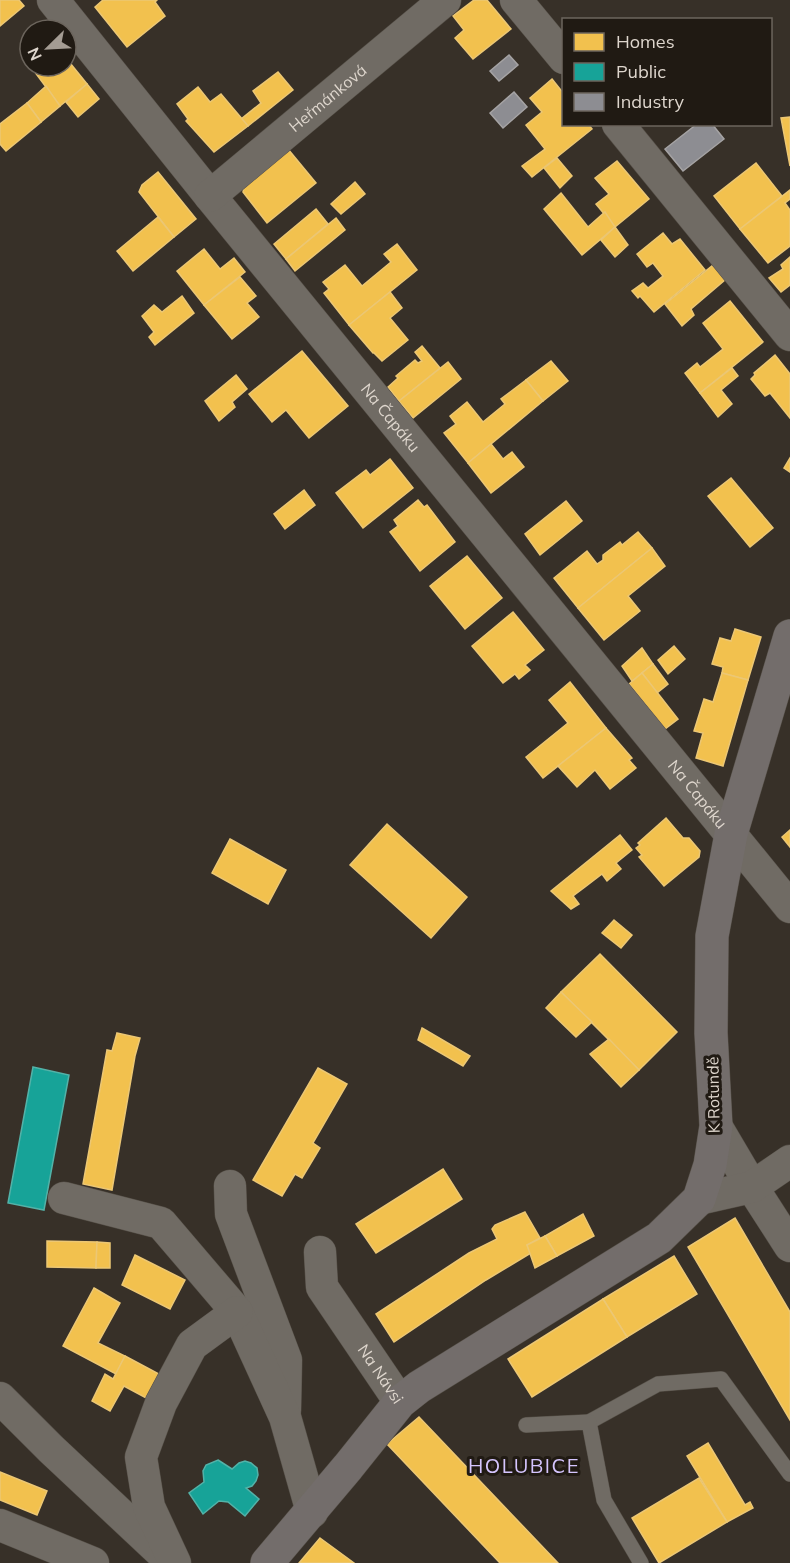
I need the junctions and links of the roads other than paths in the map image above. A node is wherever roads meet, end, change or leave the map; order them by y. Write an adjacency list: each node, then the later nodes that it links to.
1 (53, 0): 6 (street, Na Čapáku)
2 (445, 0): 6 (street, Heřmánková)
3 (516, 0): 4 (street)
4 (562, 56)
5 (620, 126): 7 (street)
6 (210, 196): 9 (street, Na Čapáku)
7 (790, 335)
8 (790, 636): 9 (street, K Rotundě)
9 (731, 834): 10 (street, Na Čapáku); 11 (street, K Rotundě)
10 (790, 907)
11 (716, 1126): 14 (street); 16 (street, K Rotundě)
12 (790, 1161): 14 (street)
13 (230, 1186): 22 (street)
14 (752, 1187): 16 (street); 17 (street)
15 (64, 1198): 19 (street)
16 (699, 1199): 21 (street, K Rotundě)
17 (790, 1246)
18 (320, 1252): 21 (street, Na Návsi)
19 (237, 1312): 22 (street); 29 (street)
20 (0, 1398): 29 (street)
21 (400, 1402): 26 (street, Na Návsi)
22 (285, 1417): 26 (street)
23 (589, 1422): 24 (lane); 25 (lane); 31 (lane)
24 (526, 1425)
25 (790, 1474)
26 (312, 1512): 30 (street, Na Návsi)
27 (0, 1525): 28 (street)
28 (93, 1563)
29 (174, 1563)
30 (267, 1563)
31 (641, 1563)

